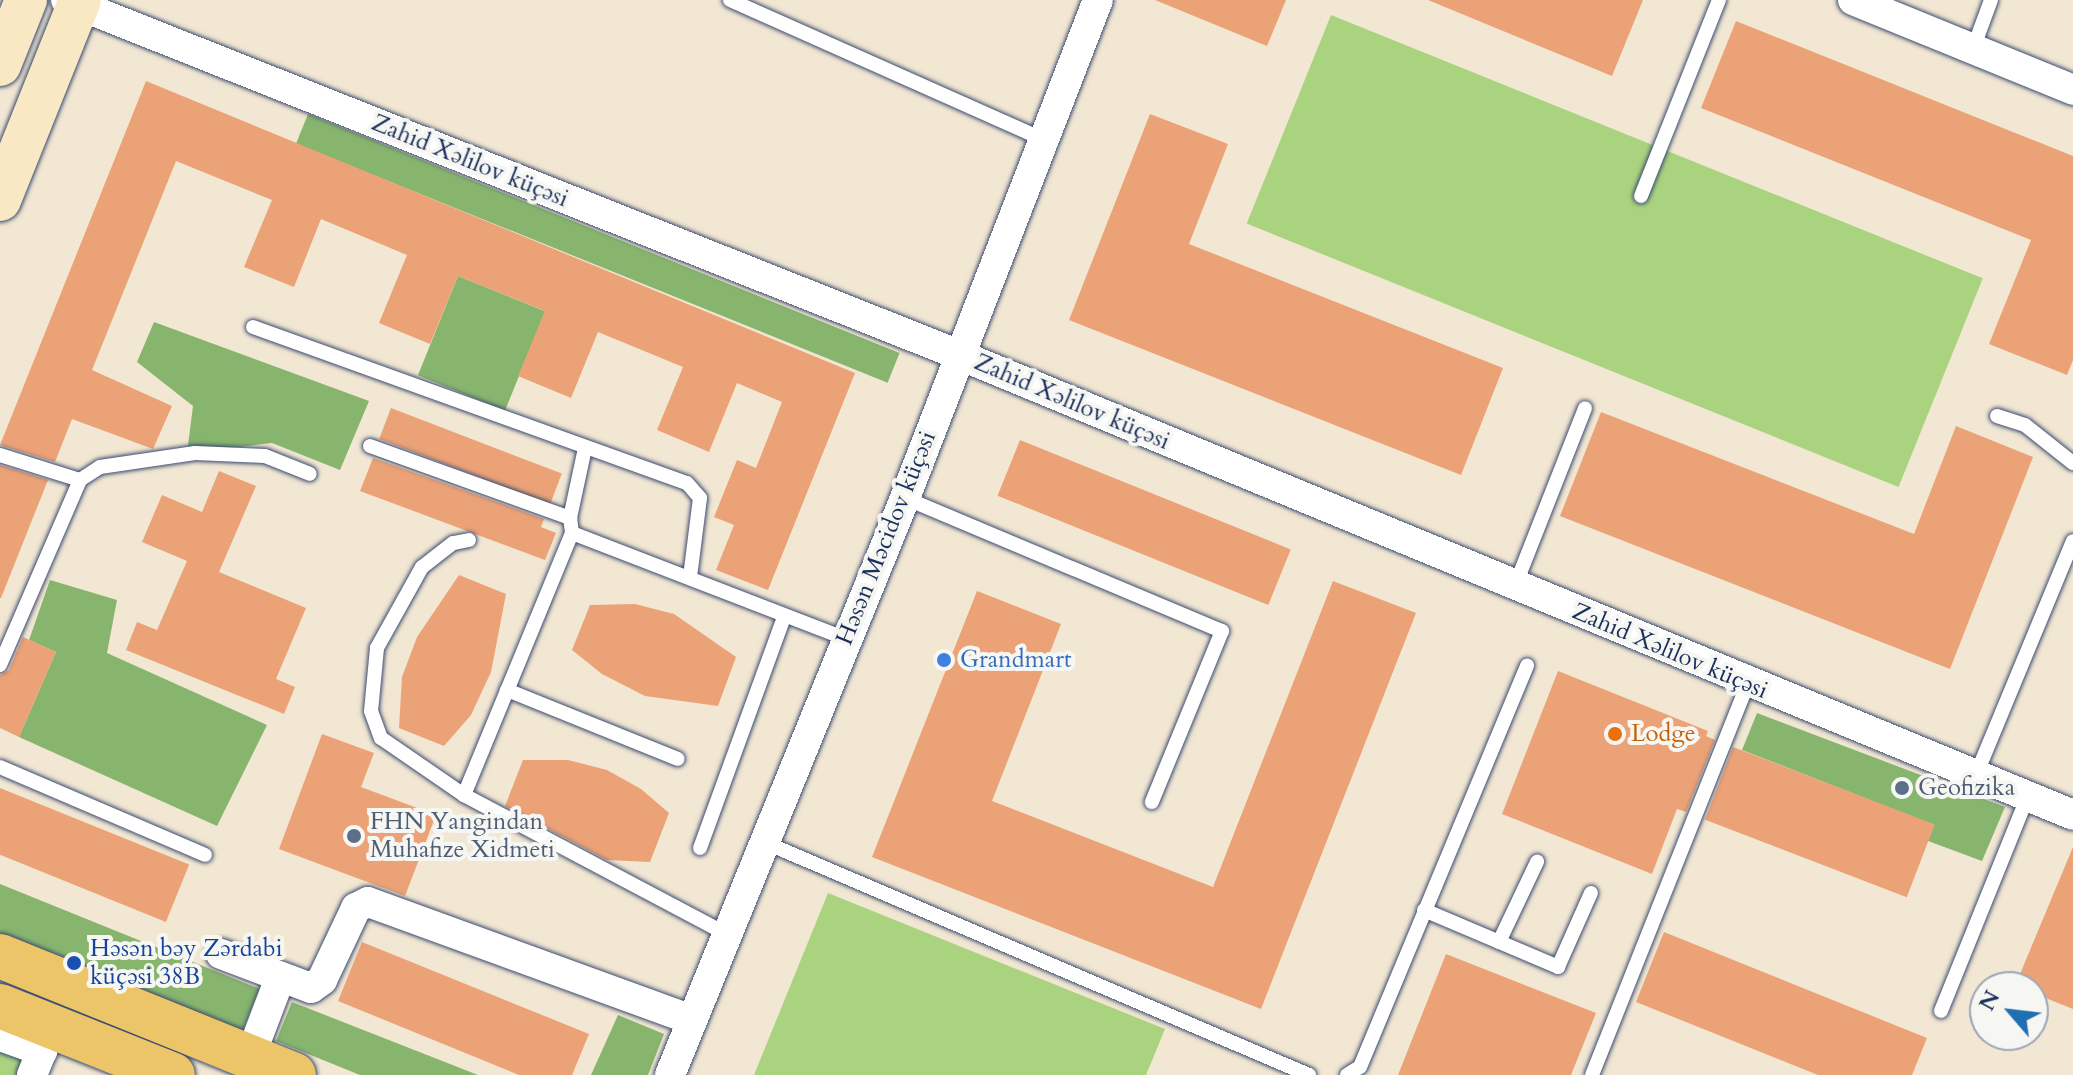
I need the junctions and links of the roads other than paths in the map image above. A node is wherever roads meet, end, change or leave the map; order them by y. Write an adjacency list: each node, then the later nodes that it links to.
1 (26, 0): 9 (main road)
2 (730, 0): 11 (lane)
3 (1098, 0): 11 (street, Həsən Məcidov küçəsi)
4 (1719, 0): 12 (lane)
5 (1853, 0): 8 (street)
6 (1991, 0): 8 (lane)
7 (75, 2): 13 (main road); 15 (street, Zahid Xəlilov küçəsi)
8 (1973, 49): 10 (street)
9 (2, 53)
10 (2073, 90)
11 (1042, 139): 15 (street, Həsən Məcidov küçəsi)
12 (1641, 196)
13 (0, 200)
14 (253, 327): 19 (lane)
15 (957, 354): 24 (street, Həsən Məcidov küçəsi); 29 (street, Zahid Xəlilov küçəsi)
16 (1585, 408): 29 (lane)
17 (1997, 416): 21 (lane)
18 (370, 446): 25 (lane)
19 (585, 448): 25 (lane); 28 (lane)
20 (0, 455): 23 (lane)
21 (2073, 463)
22 (310, 474): 23 (lane)
23 (80, 480): 32 (lane)
24 (905, 498): 31 (street, Həsən Məcidov küçəsi); 41 (lane)
25 (571, 525): 28 (lane); 35 (lane)
26 (469, 540): 39 (lane)
27 (2073, 541): 38 (lane)
28 (690, 577): 30 (lane)
29 (1515, 586): 34 (street, Zahid Xəlilov küçəsi)
30 (784, 617): 31 (lane); 44 (lane)
31 (847, 639): 43 (street, Həsən Məcidov küçəsi)
32 (0, 665)
33 (1527, 665): 48 (lane)
34 (1748, 683): 38 (street, Zahid Xəlilov küçəsi); 65 (lane)
35 (507, 690): 36 (lane); 39 (lane)
36 (678, 759)
37 (0, 767): 45 (lane)
38 (1976, 775): 40 (street, Zahid Xəlilov küçəsi)
39 (464, 795): 49 (lane)
40 (2028, 796): 42 (street, Zahid Xəlilov küçəsi); 55 (lane)
41 (1152, 802)
42 (2073, 815)
43 (764, 842): 49 (street, Həsən Məcidov küçəsi); 63 (lane)
44 (700, 848)
45 (205, 855)
46 (1537, 862): 50 (lane)
47 (1591, 893): 50 (lane)
48 (1424, 910): 50 (lane); 64 (lane)
49 (726, 934): 56 (street, Həsən Məcidov küçəsi)
50 (1499, 942)
51 (221, 954): 53 (street)
52 (0, 956): 59 (main road)
53 (280, 978): 56 (street); 59 (street)
54 (0, 1006): 58 (main road)
55 (1941, 1011)
56 (692, 1020): 62 (street, Həsən Məcidov küçəsi)
57 (0, 1036): 58 (street)
58 (42, 1051): 60 (main road)
59 (250, 1057): 61 (main road)
60 (173, 1075)
61 (294, 1075)
62 (670, 1075)
63 (1309, 1075)
64 (1347, 1075)
65 (1592, 1075)

